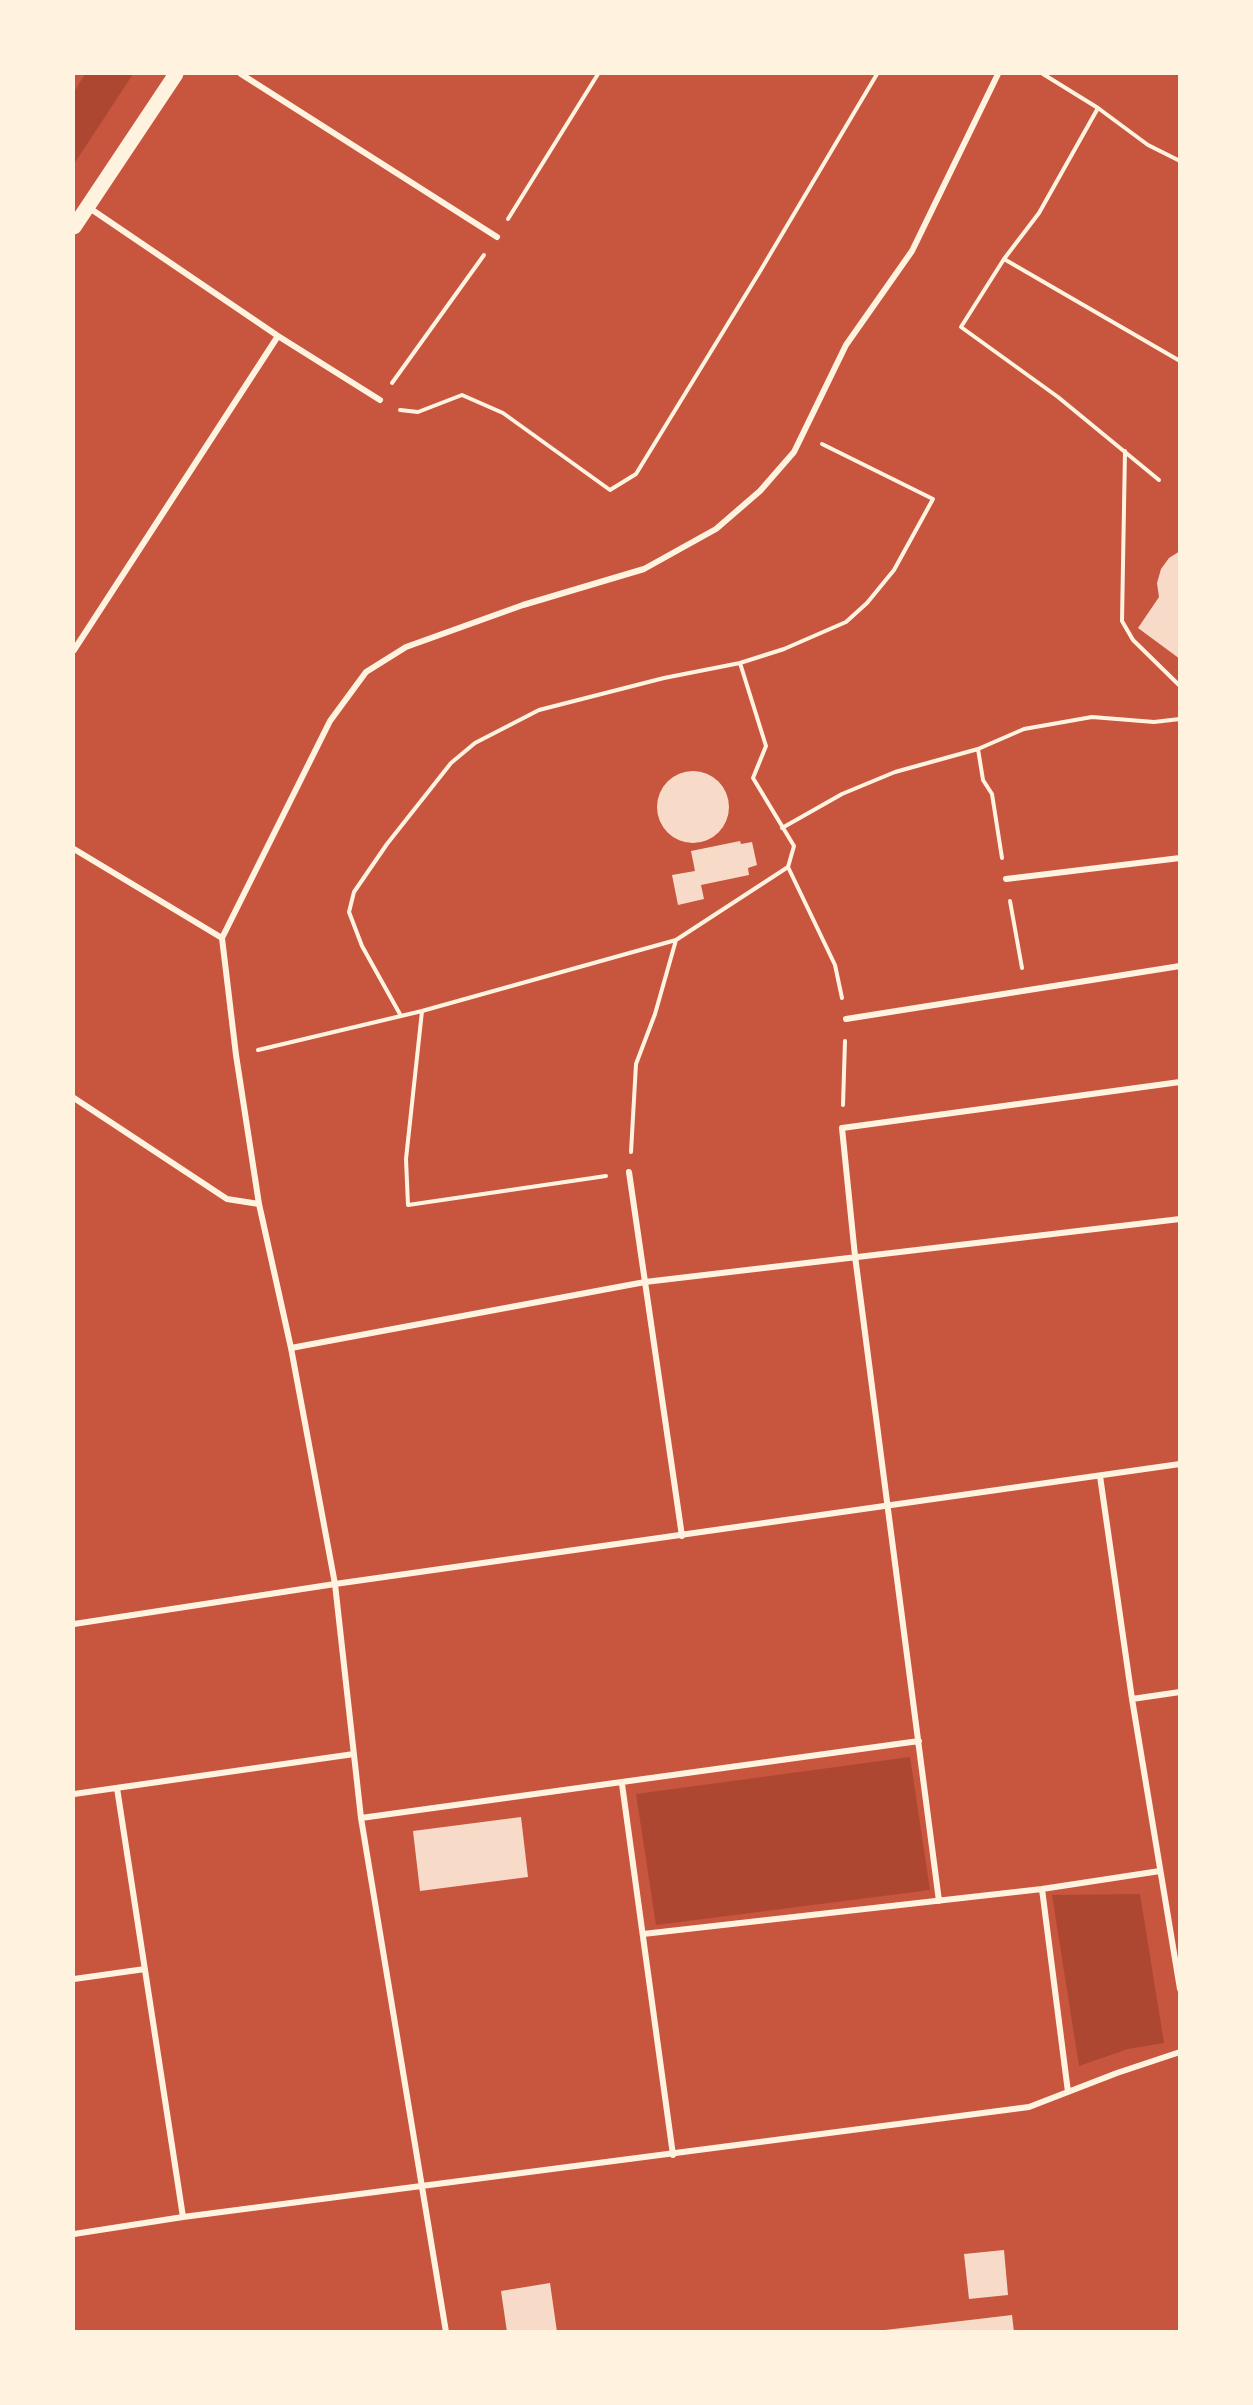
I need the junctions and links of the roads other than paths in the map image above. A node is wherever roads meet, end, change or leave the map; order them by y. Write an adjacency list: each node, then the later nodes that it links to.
1 (176, 74): 4 (main road)
2 (240, 74): 6 (street)
3 (998, 74): 13 (street)
4 (87, 207): 5 (main road); 7 (street)
5 (74, 227)
6 (497, 237)
7 (278, 336): 8 (street); 9 (street)
8 (380, 400)
9 (74, 650)
10 (74, 849): 13 (street)
11 (1179, 858): 12 (street)
12 (1006, 879)
13 (222, 938): 19 (street)
14 (1179, 966): 15 (street)
15 (846, 1019)
16 (1179, 1082): 21 (street)
17 (74, 1098): 19 (street)
18 (629, 1172): 22 (street)
19 (259, 1204): 23 (street)
20 (1179, 1219): 21 (street)
21 (855, 1256): 22 (street); 26 (street)
22 (645, 1282): 23 (street); 27 (street)
23 (291, 1347): 28 (street)
24 (1179, 1464): 25 (street)
25 (1100, 1476): 26 (street); 31 (street)
26 (888, 1506): 27 (street); 32 (street)
27 (682, 1536): 28 (street)
28 (335, 1584): 29 (street); 33 (street)
29 (74, 1624)
30 (1179, 1692): 31 (street)
31 (1132, 1699): 38 (street)
32 (919, 1741): 34 (street); 40 (street)
33 (354, 1754): 35 (street); 37 (street)
34 (622, 1784): 37 (street); 41 (street)
35 (117, 1788): 36 (street); 42 (street)
36 (74, 1794)
37 (361, 1818): 48 (street)
38 (1160, 1871): 39 (street); 44 (street)
39 (1042, 1889): 40 (street); 46 (street)
40 (939, 1900): 41 (street)
41 (643, 1934): 47 (street)
42 (145, 1969): 43 (street); 49 (street)
43 (74, 1979)
44 (1179, 1989)
45 (1179, 2052): 46 (street)
46 (1068, 2092): 47 (street)
47 (673, 2155): 48 (street)
48 (423, 2187): 49 (street); 51 (street)
49 (183, 2217): 50 (street)
50 (74, 2234)
51 (446, 2331)

